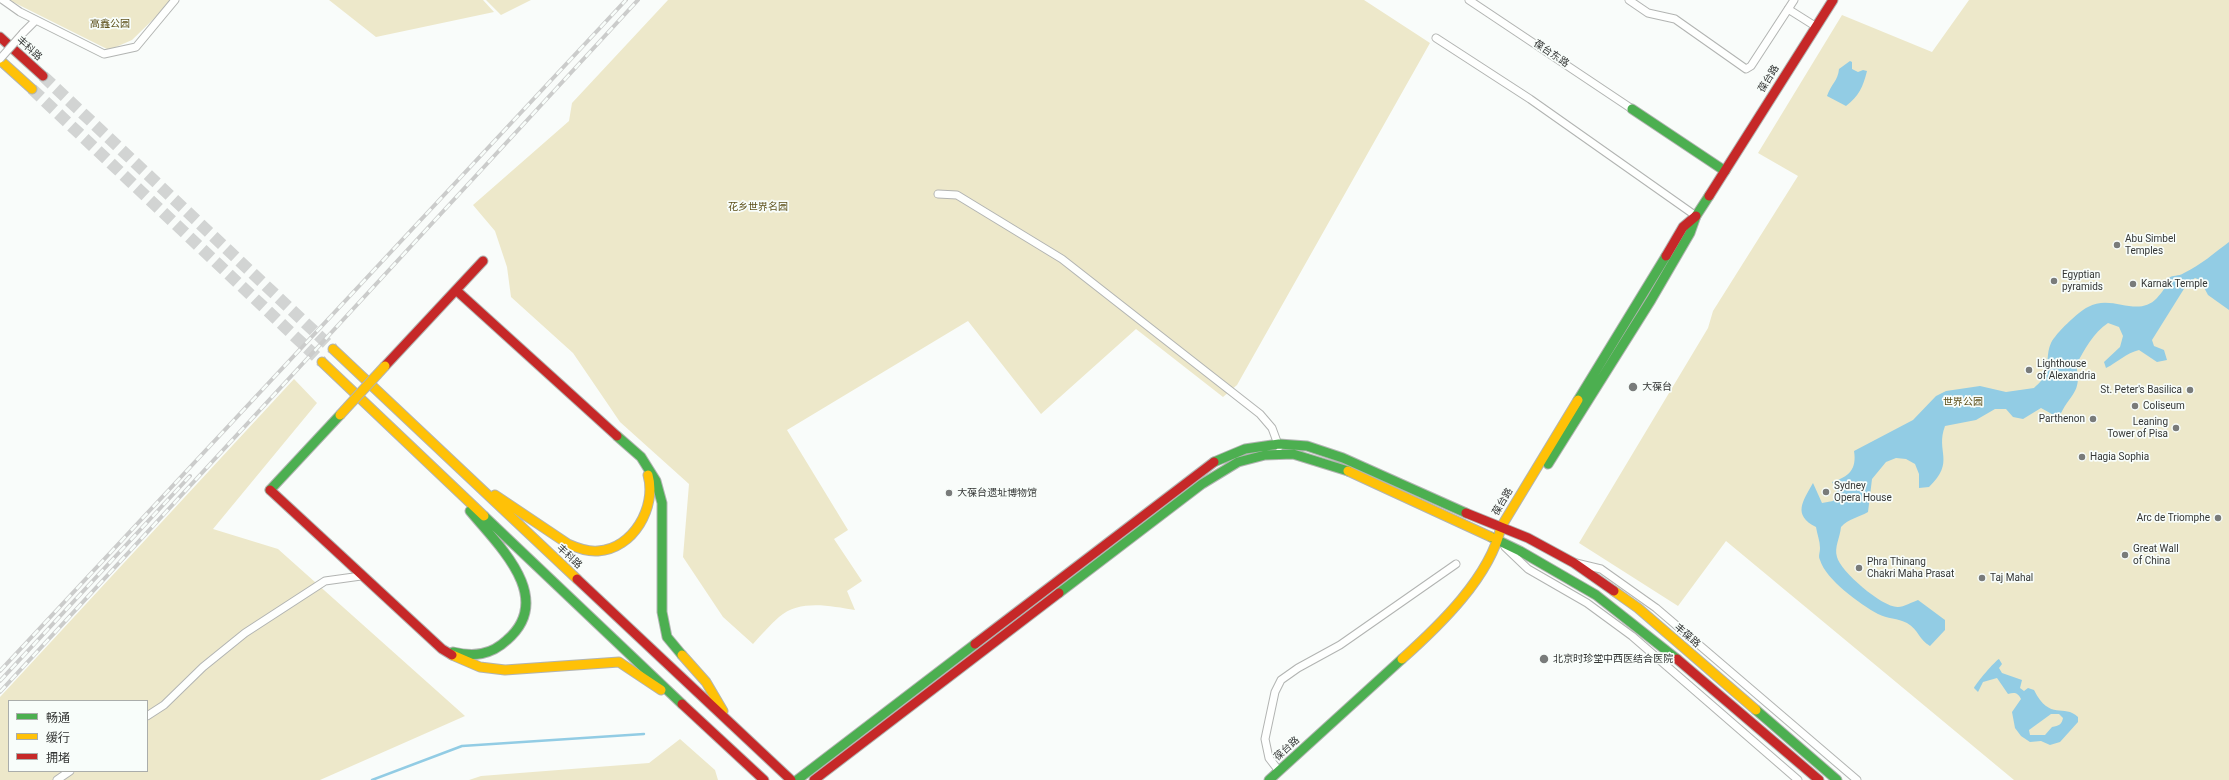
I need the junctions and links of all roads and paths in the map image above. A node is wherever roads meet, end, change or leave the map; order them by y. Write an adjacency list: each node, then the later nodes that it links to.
1 (3, 0): 8 (street)
2 (175, 0): 8 (street)
3 (1470, 0): 15 (street, 葆台东路)
4 (1629, 0): 7 (street)
5 (1794, 0): 7 (street)
6 (1833, 0): 9 (main road, 葆台路)
7 (1788, 9): 9 (street)
8 (36, 20): 12 (street, bridge)
9 (1815, 26): 16 (main road, 葆台路)
10 (0, 37): 13 (main road, 丰科路)
11 (1436, 38): 18 (street)
12 (0, 59): 14 (main road)
13 (43, 76)
14 (32, 89)
15 (1632, 108): 16 (main road)
16 (1725, 171): 18 (main road, 葆台路)
17 (938, 194): 23 (street)
18 (1696, 216): 27 (main road, 葆台路)
19 (483, 261): 20 (main road)
20 (457, 291): 24 (main road); 31 (main road, bridge)
21 (333, 349): 25 (main road, 丰科路)
22 (322, 362): 26 (main road)
23 (1279, 449): 27 (main road, 丰葆路); 28 (main road); 41 (main road); 42 (main road)
24 (641, 457): 25 (main road); 35 (main road)
25 (466, 476): 35 (main road, 丰科路)
26 (452, 486): 32 (main road); 33 (main road)
27 (1504, 528): 28 (main road, 葆台路); 29 (main road, 丰葆路)
28 (1498, 540): 36 (main road, 葆台路); 44 (street); 45 (main road)
29 (1574, 563): 46 (main road, 丰葆路); 47 (street)
30 (1456, 564): 36 (street)
31 (361, 576): 32 (main road); 34 (street)
32 (442, 649): 33 (main road)
33 (688, 708): 39 (main road)
34 (148, 715)
35 (730, 723): 40 (main road, 丰科路)
36 (1279, 771): 43 (main road, 葆台路)
37 (69, 772): 38 (street)
38 (57, 780)
39 (764, 780)
40 (791, 780)
41 (797, 780)
42 (814, 780)
43 (1269, 780)
44 (1798, 780)
45 (1819, 780)
46 (1837, 780)
47 (1857, 780)

